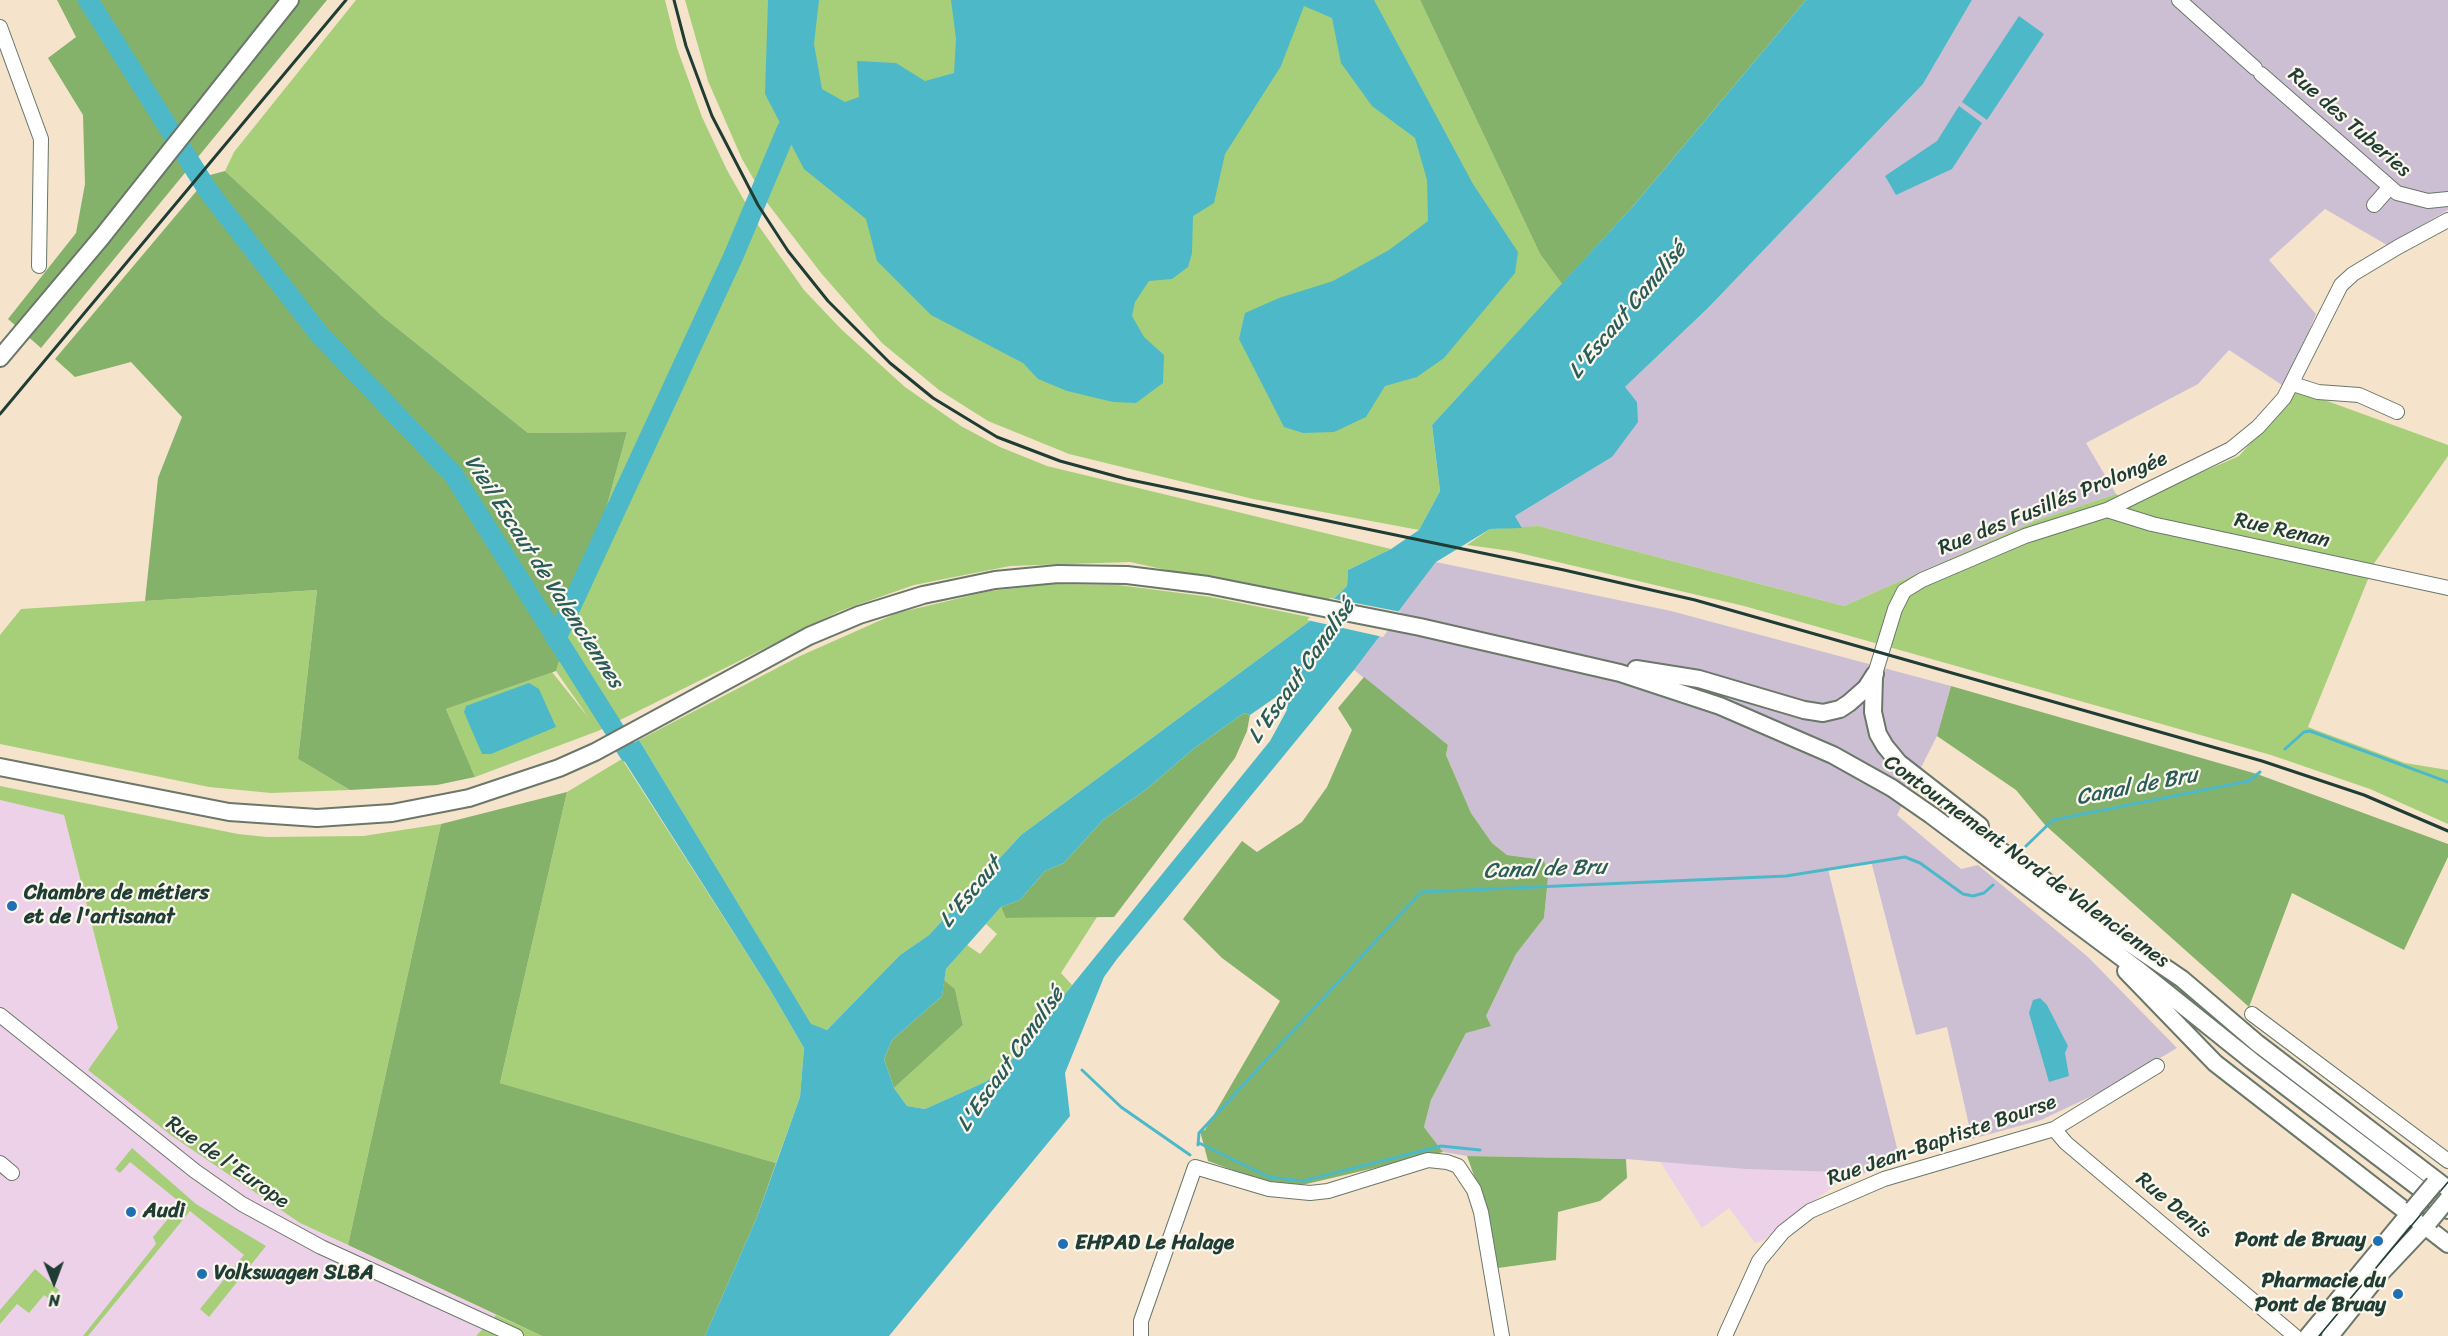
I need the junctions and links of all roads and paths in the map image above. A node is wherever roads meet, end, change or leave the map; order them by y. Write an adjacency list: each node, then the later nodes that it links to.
1 (290, 0): 9 (main road)
2 (2179, 0): 4 (street, Rue des Tuberies)
3 (0, 27): 8 (street)
4 (2390, 188): 5 (street, Rue des Tuberies); 6 (street)
5 (2448, 199)
6 (2374, 204)
7 (2448, 220): 10 (street, Rue des Fusillés Prolongée)
8 (39, 266)
9 (0, 358)
10 (2293, 384): 11 (street); 12 (street, Rue des Fusillés Prolongée)
11 (2397, 412)
12 (2108, 510): 13 (street, Rue Renan); 15 (street, Rue des Fusillés Prolongée)
13 (2448, 588)
14 (1570, 661): 15 (main road); 16 (main road, Contournement Nord de Valenciennes); 17 (main road, Contournement Nord de Valenciennes)
15 (1875, 674): 18 (main road)
16 (0, 767)
17 (1892, 788): 18 (main road); 20 (main road, Contournement Nord de Valenciennes)
18 (2043, 879): 19 (main road)
19 (2101, 924): 23 (main road); 29 (main road)
20 (2102, 943): 23 (main road, Contournement Nord de Valenciennes); 32 (main road)
21 (2252, 1014): 26 (street)
22 (2, 1016): 36 (street, Rue de l'Europe)
23 (2206, 1024): 31 (main road, Contournement Nord de Valenciennes)
24 (2157, 1066): 25 (street, Rue Jean-Baptiste Bourse)
25 (2054, 1129): 38 (street, Rue Jean-Baptiste Bourse); 39 (street, Rue Denis)
26 (2448, 1161)
27 (0, 1163): 28 (street)
28 (12, 1173)
29 (2442, 1180): 32 (main road, bridge)
30 (2448, 1199): 33 (main road, bridge)
31 (2448, 1210)
32 (2411, 1212): 33 (main road); 40 (main road)
33 (2427, 1225): 34 (main road); 41 (main road)
34 (2448, 1244)
35 (1138, 1335): 37 (street)
36 (516, 1336)
37 (1502, 1336)
38 (1725, 1336)
39 (2295, 1336)
40 (2308, 1336)
41 (2331, 1336)

